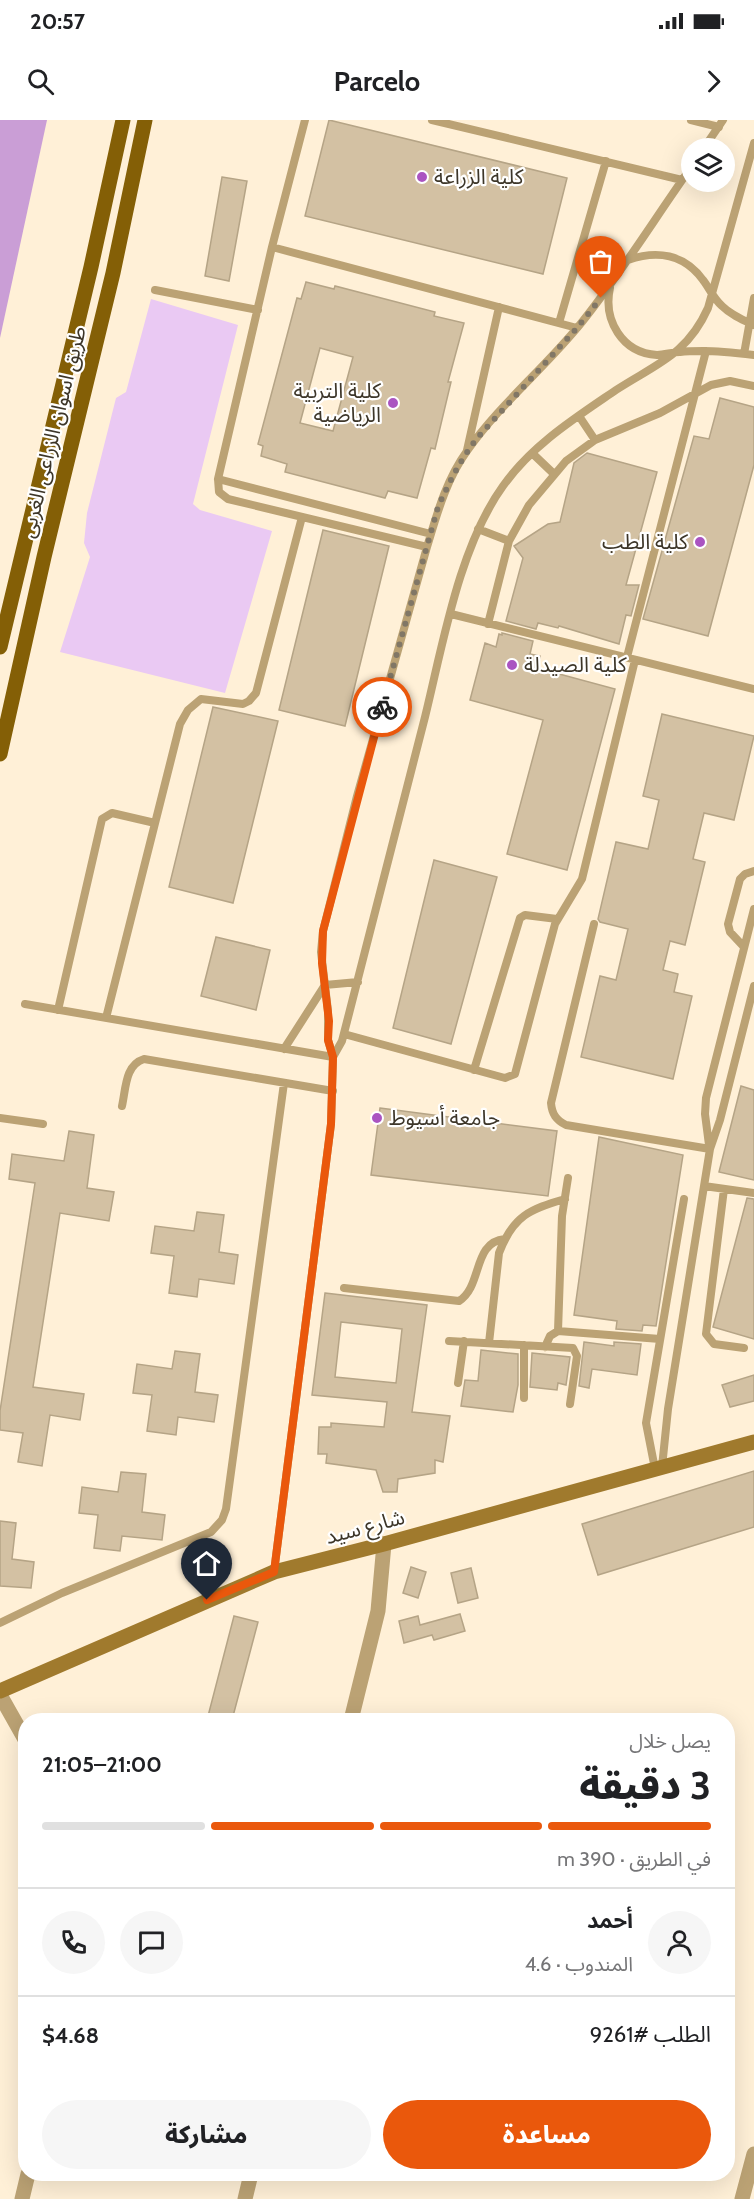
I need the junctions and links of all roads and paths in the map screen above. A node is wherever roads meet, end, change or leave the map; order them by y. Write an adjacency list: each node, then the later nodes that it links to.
1 (123, 120): 42 (main road, طريق اسوان الزراعى الغربى)
2 (146, 120): 45 (main road, طريق اسوان الزراعى الغربى)
3 (304, 120): 12 (lane)
4 (432, 120): 9 (lane)
5 (691, 120): 6 (lane)
6 (721, 123): 7 (lane)
7 (711, 138)
8 (754, 143): 16 (lane)
9 (606, 160): 10 (lane); 20 (lane)
10 (681, 180)
11 (681, 181): 13 (lane)
12 (272, 247): 18 (lane); 19 (lane)
13 (628, 260): 14 (lane); 16 (lane)
14 (611, 285): 22 (lane); 24 (lane)
15 (155, 290): 19 (lane)
16 (711, 294): 21 (lane); 24 (lane)
17 (754, 298): 21 (lane)
18 (499, 307): 20 (lane); 31 (lane)
19 (258, 310): 34 (lane)
20 (559, 322): 22 (lane)
21 (752, 324): 25 (lane)
22 (577, 328): 31 (lane)
23 (706, 351): 24 (lane); 25 (lane); 28 (lane)
24 (678, 352): 29 (lane)
25 (744, 354): 26 (lane)
26 (754, 355)
27 (754, 386): 28 (lane)
28 (695, 394): 30 (lane); 43 (lane)
29 (579, 416): 30 (lane); 32 (lane)
30 (595, 440): 33 (lane)
31 (466, 452): 37 (lane)
32 (532, 453): 33 (lane); 36 (lane)
33 (554, 474): 38 (lane)
34 (218, 479): 35 (lane); 37 (lane)
35 (302, 517): 39 (lane); 46 (lane)
36 (478, 529): 38 (lane); 40 (lane)
37 (431, 534): 39 (lane)
38 (509, 541): 41 (lane)
39 (427, 547): 54 (lane)
40 (451, 614): 41 (lane); 53 (lane)
41 (488, 624): 43 (lane)
42 (0, 647)
43 (631, 658): 44 (lane); 49 (lane)
44 (754, 689)
45 (0, 754)
46 (155, 823): 57 (lane); 58 (lane)
47 (754, 871): 52 (lane)
48 (754, 909): 50 (lane)
49 (557, 919): 62 (lane); 62 (lane)
50 (752, 922): 52 (lane)
51 (594, 924): 68 (lane)
52 (744, 947): 68 (lane)
53 (358, 982): 54 (lane); 59 (lane)
54 (325, 985): 60 (lane); 61 (lane)
55 (754, 986): 68 (lane)
56 (25, 1004): 57 (lane)
57 (58, 1010): 58 (lane)
58 (106, 1018): 60 (lane)
59 (344, 1034): 61 (lane); 62 (lane)
60 (284, 1049): 61 (lane)
61 (333, 1057): 64 (lane)
62 (474, 1070)
63 (284, 1083): 64 (lane); 65 (lane); 92 (lane)
64 (333, 1091): 91 (lane)
65 (122, 1106)
66 (0, 1118): 67 (lane)
67 (43, 1124)
68 (710, 1149): 70 (lane)
69 (568, 1178): 73 (lane)
70 (704, 1186): 71 (lane); 89 (lane)
71 (724, 1189): 72 (lane); 84 (lane)
72 (754, 1193)
73 (565, 1199): 75 (lane); 77 (lane)
74 (684, 1199): 78 (lane)
75 (505, 1239): 76 (lane); 81 (lane)
76 (344, 1288)
77 (558, 1330): 78 (lane); 83 (lane)
78 (660, 1339): 89 (lane)
79 (449, 1341): 80 (lane)
80 (464, 1341): 81 (lane); 85 (lane)
81 (489, 1343): 82 (lane)
82 (524, 1345): 83 (lane); 86 (lane)
83 (544, 1347): 87 (lane)
84 (744, 1348)
85 (458, 1383)
86 (524, 1398)
87 (570, 1404)
88 (754, 1442): 89 (main road, شارع سيد)
89 (659, 1468): 90 (main road, شارع سيد)
90 (384, 1544): 91 (main road, شارع سيد); 94 (street)
91 (274, 1572): 93 (main road, شارع سيد)
92 (0, 1623)
93 (0, 1693): 95 (street)
94 (353, 1713)
95 (18, 1726)
96 (754, 2154): 101 (street)
97 (26, 2181): 99 (street)
98 (249, 2181): 100 (street)
99 (22, 2199)
100 (245, 2199)
101 (742, 2199)

